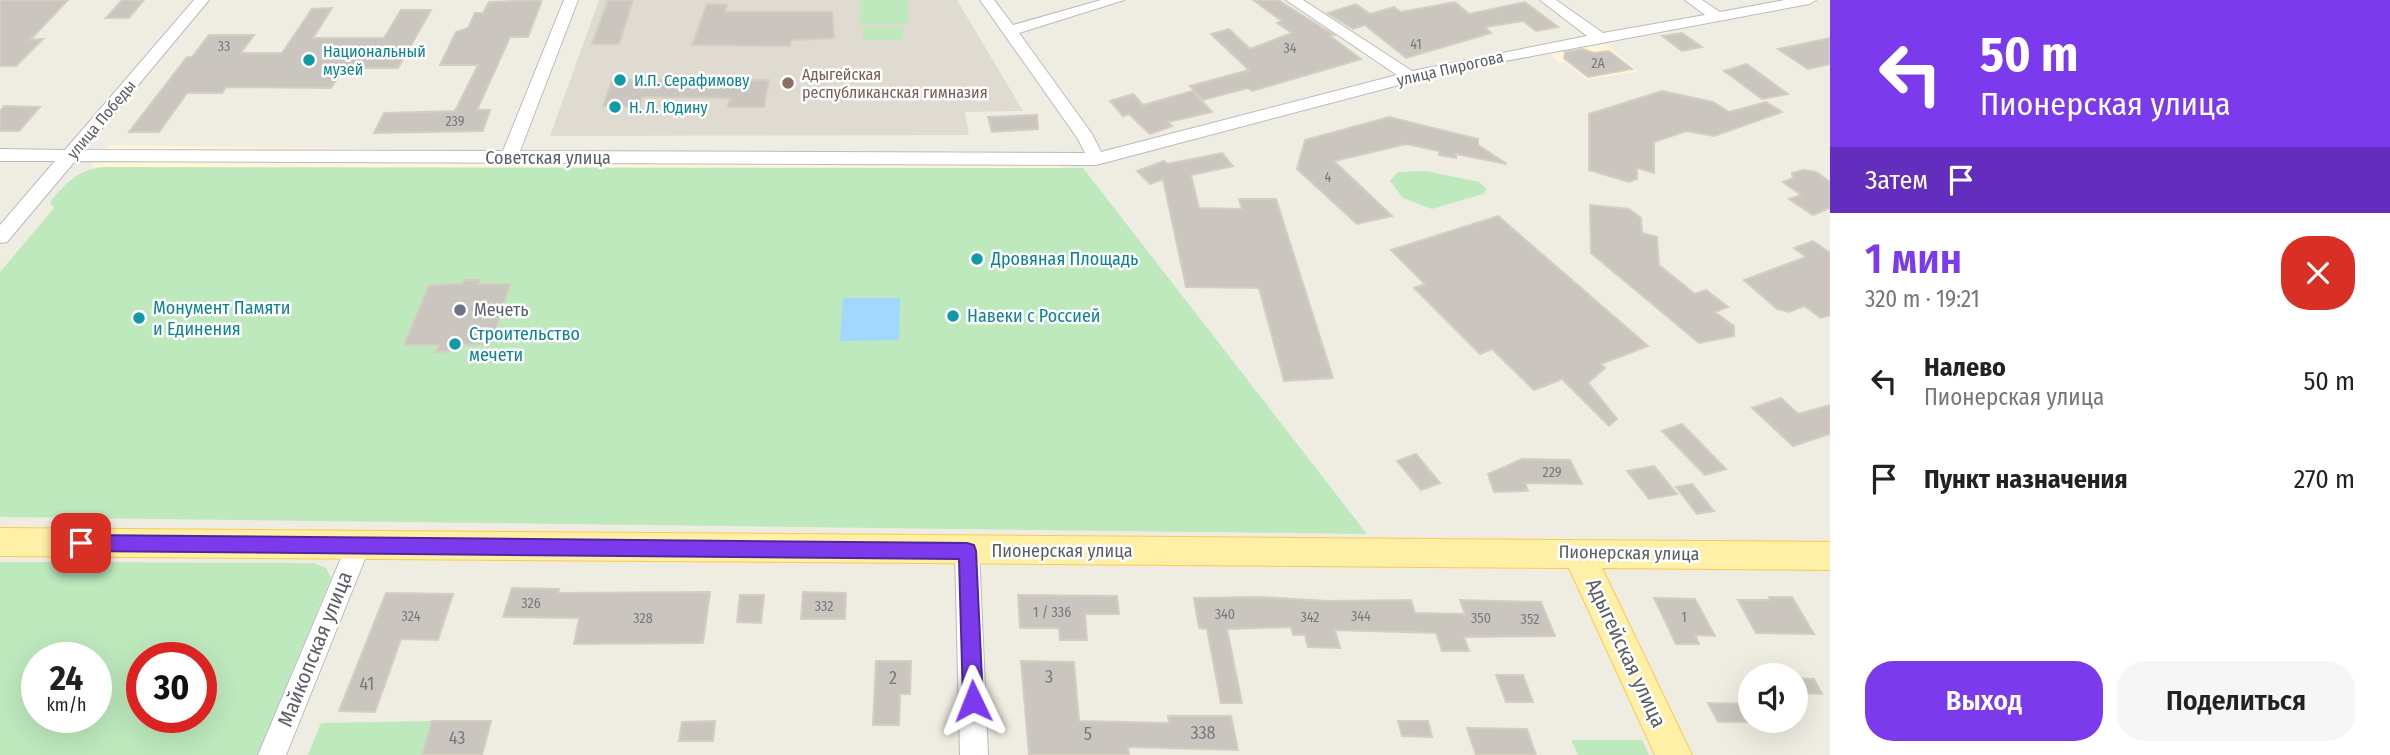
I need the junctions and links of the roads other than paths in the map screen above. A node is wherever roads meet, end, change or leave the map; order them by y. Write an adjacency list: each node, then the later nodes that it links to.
1 (202, 0): 14 (street, улица Победы)
2 (571, 0): 15 (street)
3 (987, 0): 10 (street)
4 (1117, 0): 10 (street)
5 (1293, 0): 12 (street)
6 (1547, 0): 11 (street)
7 (1692, 0): 9 (street)
8 (1809, 0): 9 (street, улица Пирогова)
9 (1718, 17): 11 (street, улица Пирогова)
10 (1010, 31): 16 (street)
11 (1598, 37): 12 (street, улица Пирогова)
12 (1409, 76): 16 (street, улица Пирогова)
13 (0, 155): 14 (street, Советская улица)
14 (69, 156): 15 (street, Советская улица); 17 (street, улица Победы)
15 (509, 158): 16 (street, Советская улица)
16 (1096, 159)
17 (0, 237)
18 (0, 542): 19 (main road, Пионерская улица)
19 (359, 544): 20 (main road, Пионерская улица); 23 (street, Майкопская улица)
20 (967, 551): 21 (main road, Пионерская улица); 24 (street)
21 (1578, 552): 22 (main road, Пионерская улица); 25 (main road, Адыгейская улица)
22 (1830, 556)
23 (272, 755)
24 (974, 755)
25 (1674, 755)

